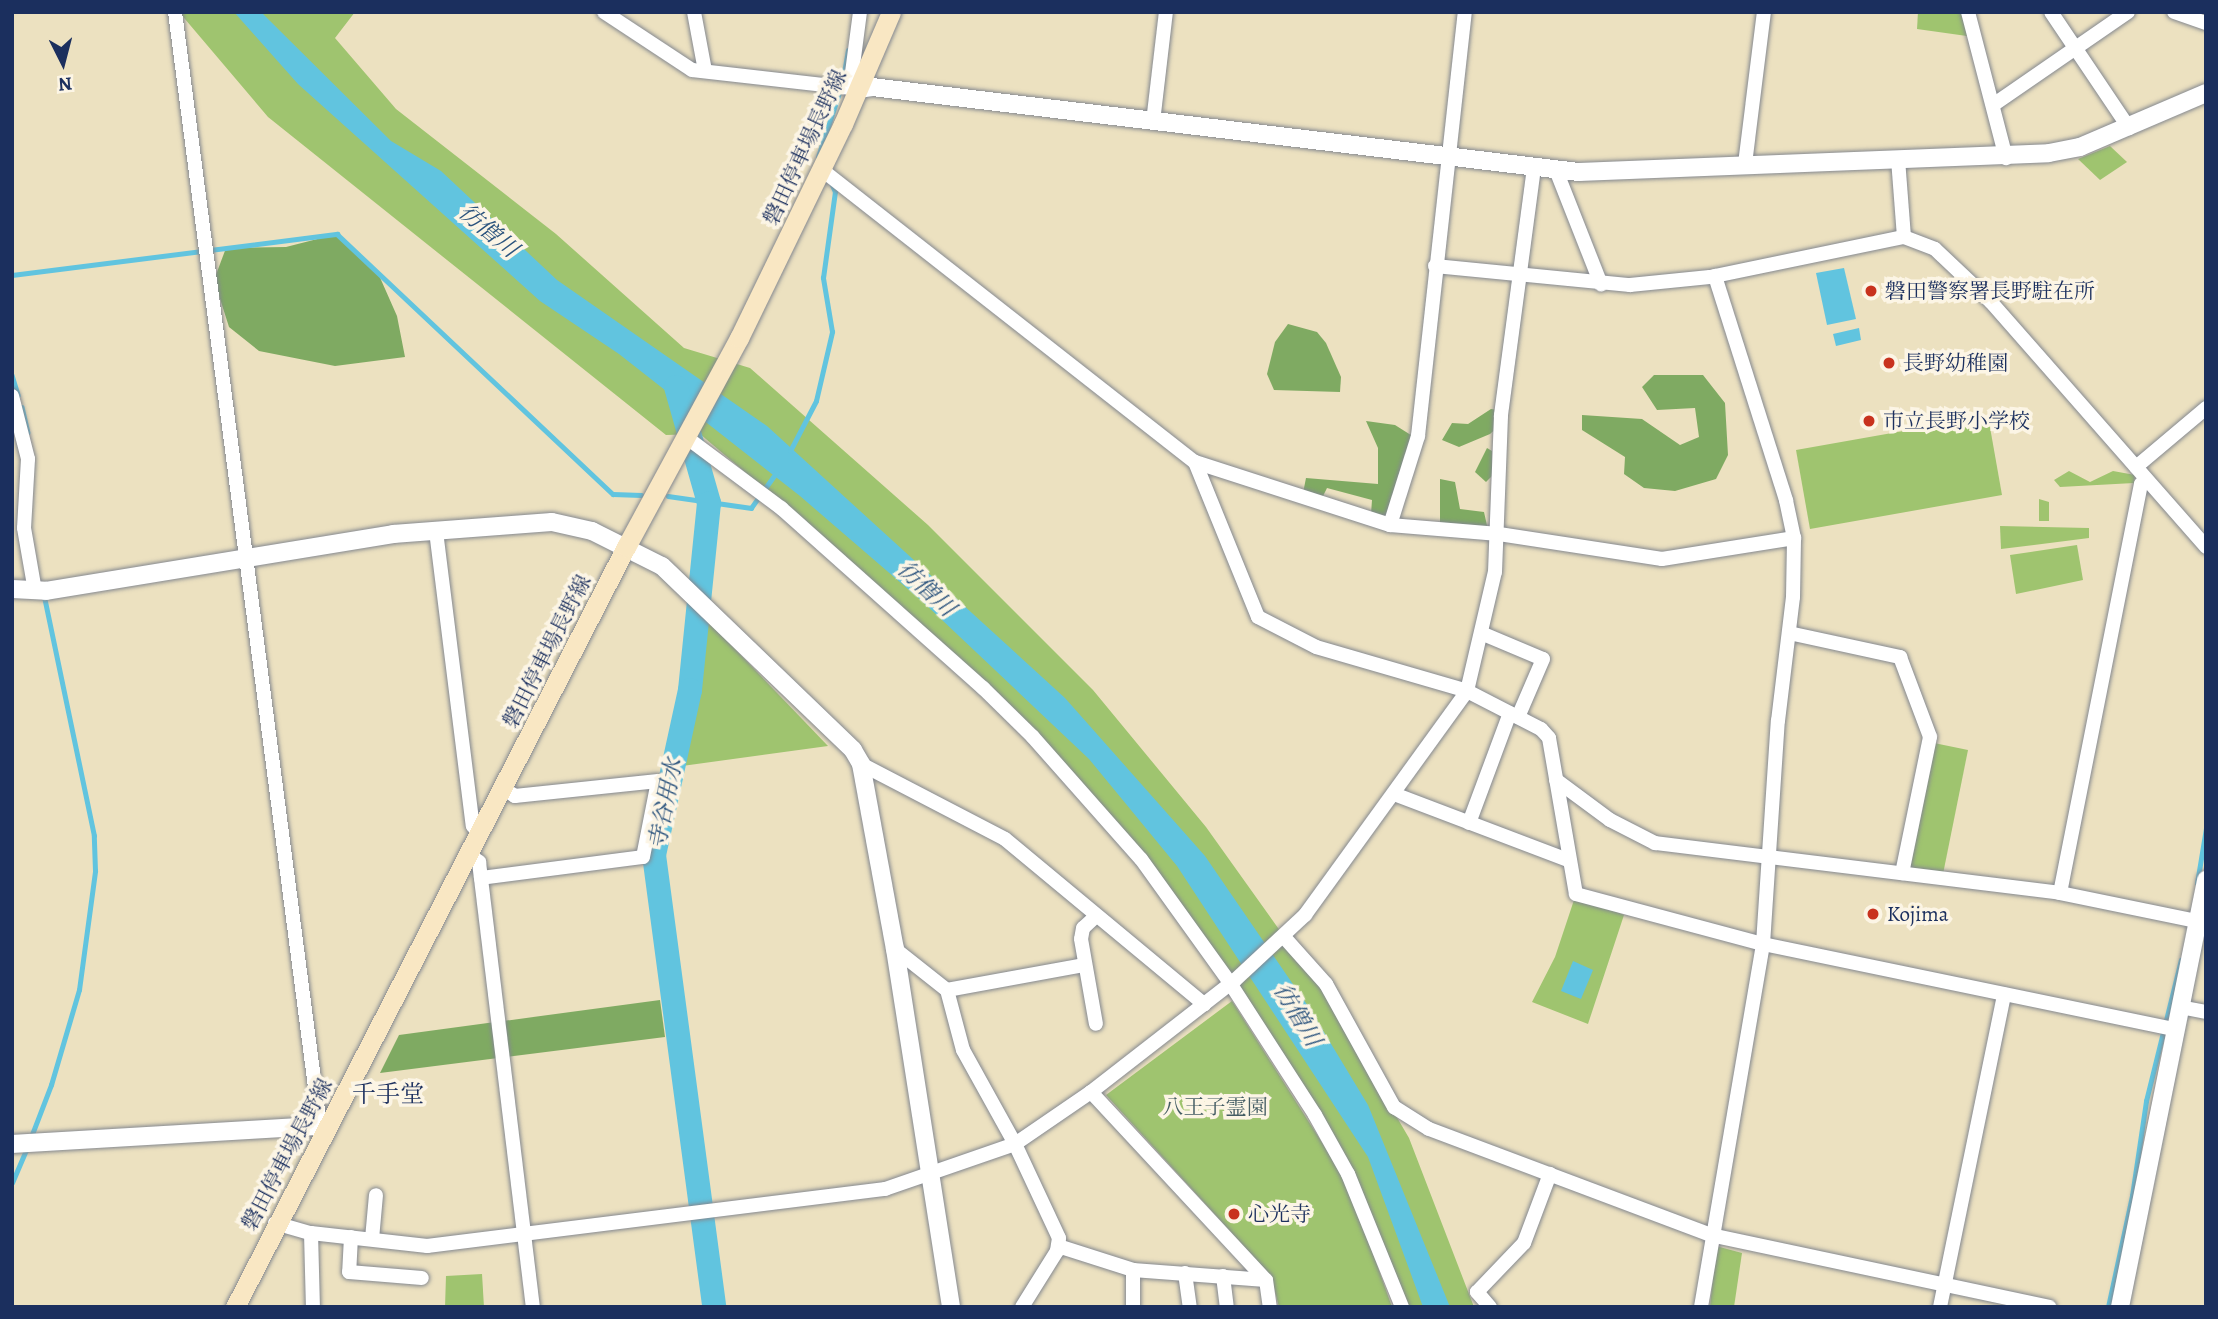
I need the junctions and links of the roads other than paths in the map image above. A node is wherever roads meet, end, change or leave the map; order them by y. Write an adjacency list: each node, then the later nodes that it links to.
1 (175, 12): 45 (street)
2 (604, 12): 15 (street)
3 (694, 12): 15 (street)
4 (860, 12): 16 (street)
5 (891, 12): 16 (main road, 磐田停車場長野線)
6 (1166, 12): 19 (street)
7 (1465, 12): 22 (street)
8 (1764, 12): 24 (street)
9 (1968, 12): 18 (street)
10 (2051, 12): 14 (street)
11 (2128, 12): 14 (street)
12 (2174, 12): 13 (street)
13 (2206, 23)
14 (2075, 48): 18 (street); 20 (street)
15 (705, 71): 16 (street)
16 (854, 89): 19 (street); 26 (main road, 磐田停車場長野線)
17 (2206, 93): 20 (street)
18 (1993, 105): 21 (street)
19 (1153, 122): 22 (street)
20 (2129, 128): 21 (street)
21 (2006, 158): 23 (street)
22 (1446, 159): 25 (street); 29 (street)
23 (1898, 159): 24 (street); 28 (street)
24 (1745, 164): 27 (street)
25 (1534, 168): 27 (street); 30 (street)
26 (821, 169): 35 (main road, 磐田停車場長野線); 36 (street)
27 (1556, 170): 32 (street)
28 (1904, 237): 31 (street); 37 (street)
29 (1435, 265): 30 (street); 39 (street)
30 (1519, 276): 32 (street); 41 (street)
31 (1715, 276): 32 (street); 42 (street)
32 (1601, 284)
33 (12, 396): 47 (street)
34 (2206, 408): 37 (street)
35 (686, 437): 43 (main road, 磐田停車場長野線); 71 (street)
36 (1195, 462): 39 (street); 50 (street)
37 (2136, 467): 38 (street)
38 (2147, 480): 44 (street); 64 (street)
39 (1390, 525): 41 (street)
40 (436, 531): 43 (street); 45 (street); 57 (street)
41 (1499, 534): 42 (street); 48 (street)
42 (1794, 538): 49 (street)
43 (626, 547): 52 (street); 54 (main road, 磐田停車場長野線)
44 (2206, 547)
45 (250, 556): 47 (street); 80 (street)
46 (12, 589): 47 (street)
47 (35, 591)
48 (1481, 633): 50 (street); 51 (street)
49 (1789, 633): 59 (street); 61 (street)
50 (1467, 691): 51 (street); 55 (street)
51 (1514, 715): 53 (street); 56 (street)
52 (861, 764): 65 (street); 69 (street)
53 (1556, 780): 59 (street); 60 (street)
54 (502, 788): 57 (main road, 磐田停車場長野線); 62 (street)
55 (1394, 794): 56 (street); 67 (street)
56 (1469, 823): 60 (street)
57 (480, 831): 58 (main road, 磐田停車場長野線)
58 (468, 854): 62 (street); 80 (main road, 磐田停車場長野線)
59 (1766, 857): 61 (street); 68 (street)
60 (1570, 861): 68 (street)
61 (1902, 873): 64 (street)
62 (481, 877): 88 (street)
63 (2206, 880): 66 (street)
64 (2060, 893): 66 (street)
65 (1095, 917): 70 (street); 74 (street)
66 (2202, 922): 75 (street)
67 (1284, 937): 71 (street); 84 (street)
68 (1763, 944): 73 (street); 89 (street)
69 (895, 949): 72 (street); 83 (street)
70 (1085, 965): 72 (street); 77 (street)
71 (1233, 981): 74 (street); 109 (street)
72 (947, 990): 82 (street)
73 (2004, 994): 78 (street); 98 (street)
74 (1203, 1004): 79 (street)
75 (2180, 1007): 76 (street); 78 (street)
76 (2206, 1012)
77 (1096, 1024)
78 (2175, 1029): 115 (street)
79 (1091, 1092): 82 (street); 97 (street)
80 (324, 1126): 81 (street); 86 (main road, 磐田停車場長野線)
81 (12, 1144)
82 (1015, 1144): 83 (street); 92 (street)
83 (930, 1172): 88 (street); 103 (street)
84 (1550, 1174): 89 (street); 99 (street)
85 (376, 1195): 91 (street)
86 (275, 1223): 87 (street); 100 (main road, 磐田停車場長野線)
87 (311, 1233): 90 (street); 101 (street)
88 (524, 1234): 91 (street); 102 (street)
89 (1711, 1235): 98 (street); 112 (street)
90 (351, 1237): 91 (street); 96 (street)
91 (372, 1240)
92 (1058, 1246): 93 (street); 104 (street)
93 (1133, 1270): 94 (street); 105 (street)
94 (1185, 1273): 95 (street); 106 (street)
95 (1223, 1276): 97 (street); 107 (street)
96 (422, 1278)
97 (1265, 1280): 108 (street)
98 (1945, 1284): 113 (street); 114 (street)
99 (1477, 1292): 110 (street); 111 (street)
100 (236, 1307)
101 (313, 1307)
102 (533, 1307)
103 (951, 1307)
104 (1022, 1307)
105 (1133, 1307)
106 (1190, 1307)
107 (1227, 1307)
108 (1270, 1307)
109 (1402, 1307)
110 (1483, 1307)
111 (1489, 1307)
112 (1701, 1307)
113 (1940, 1307)
114 (2049, 1307)
115 (2120, 1307)

